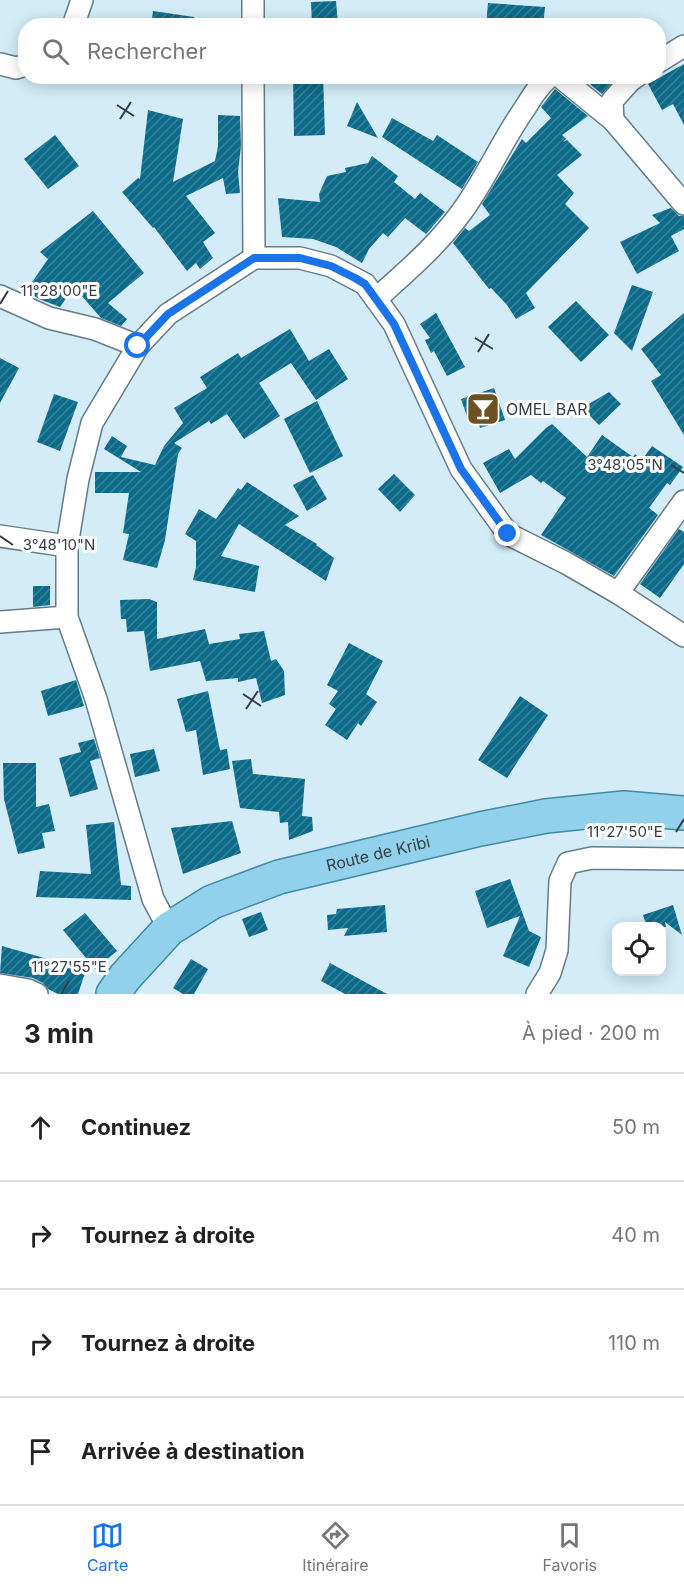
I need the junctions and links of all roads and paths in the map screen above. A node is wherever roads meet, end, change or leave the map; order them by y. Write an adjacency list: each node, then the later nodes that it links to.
1 (82, 0): 3 (street)
2 (253, 0): 4 (street)
3 (76, 18)
4 (253, 18)
5 (684, 46): 6 (street)
6 (666, 57)
7 (0, 64): 8 (street)
8 (18, 67)
9 (253, 84): 15 (street)
10 (543, 84): 17 (street)
11 (569, 84): 13 (street)
12 (627, 84): 13 (street)
13 (613, 120): 14 (street)
14 (684, 204)
15 (254, 258): 17 (street); 18 (street)
16 (0, 296): 18 (street)
17 (376, 299): 22 (street)
18 (138, 346): 21 (street)
19 (684, 501): 22 (street)
20 (0, 536): 21 (street)
21 (67, 546): 23 (street)
22 (618, 593): 25 (street)
23 (67, 617): 24 (street); 28 (street)
24 (0, 622)
25 (684, 636)
26 (684, 813): 28 (main road, Route de Kribi)
27 (684, 859): 32 (street)
28 (169, 929): 31 (main road, Route de Kribi)
29 (0, 985): 30 (street)
30 (37, 994)
31 (113, 994)
32 (537, 994)

